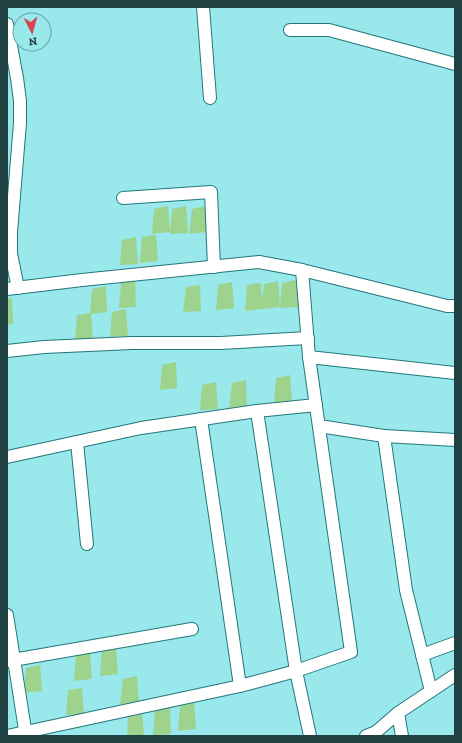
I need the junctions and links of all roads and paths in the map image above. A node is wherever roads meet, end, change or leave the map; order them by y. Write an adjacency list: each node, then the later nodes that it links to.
1 (203, 7): 5 (street)
2 (7, 24): 9 (street)
3 (290, 30): 4 (street)
4 (455, 64)
5 (210, 98)
6 (124, 198): 7 (street)
7 (214, 267): 8 (street); 9 (street)
8 (302, 270): 10 (street); 11 (street)
9 (12, 289)
10 (455, 306)
11 (308, 338): 12 (street); 13 (street)
12 (7, 351)
13 (309, 357): 14 (street); 15 (street)
14 (455, 373)
15 (316, 405): 16 (street); 18 (street)
16 (257, 410): 17 (street); 29 (street)
17 (201, 419): 20 (street); 31 (street)
18 (319, 426): 19 (street); 29 (street)
19 (384, 436): 21 (street); 27 (street)
20 (77, 442): 22 (street); 23 (street)
21 (454, 443)
22 (7, 457)
23 (86, 544)
24 (7, 615): 28 (street)
25 (192, 629): 28 (street)
26 (455, 643): 27 (street)
27 (422, 655): 32 (street)
28 (10, 660): 34 (street)
29 (296, 671): 31 (street); 36 (street)
30 (455, 675): 32 (street)
31 (240, 686): 34 (street)
32 (431, 691): 33 (street)
33 (398, 713): 37 (street); 38 (street)
34 (26, 734): 35 (street)
35 (7, 736)
36 (310, 736)
37 (366, 736)
38 (402, 736)

